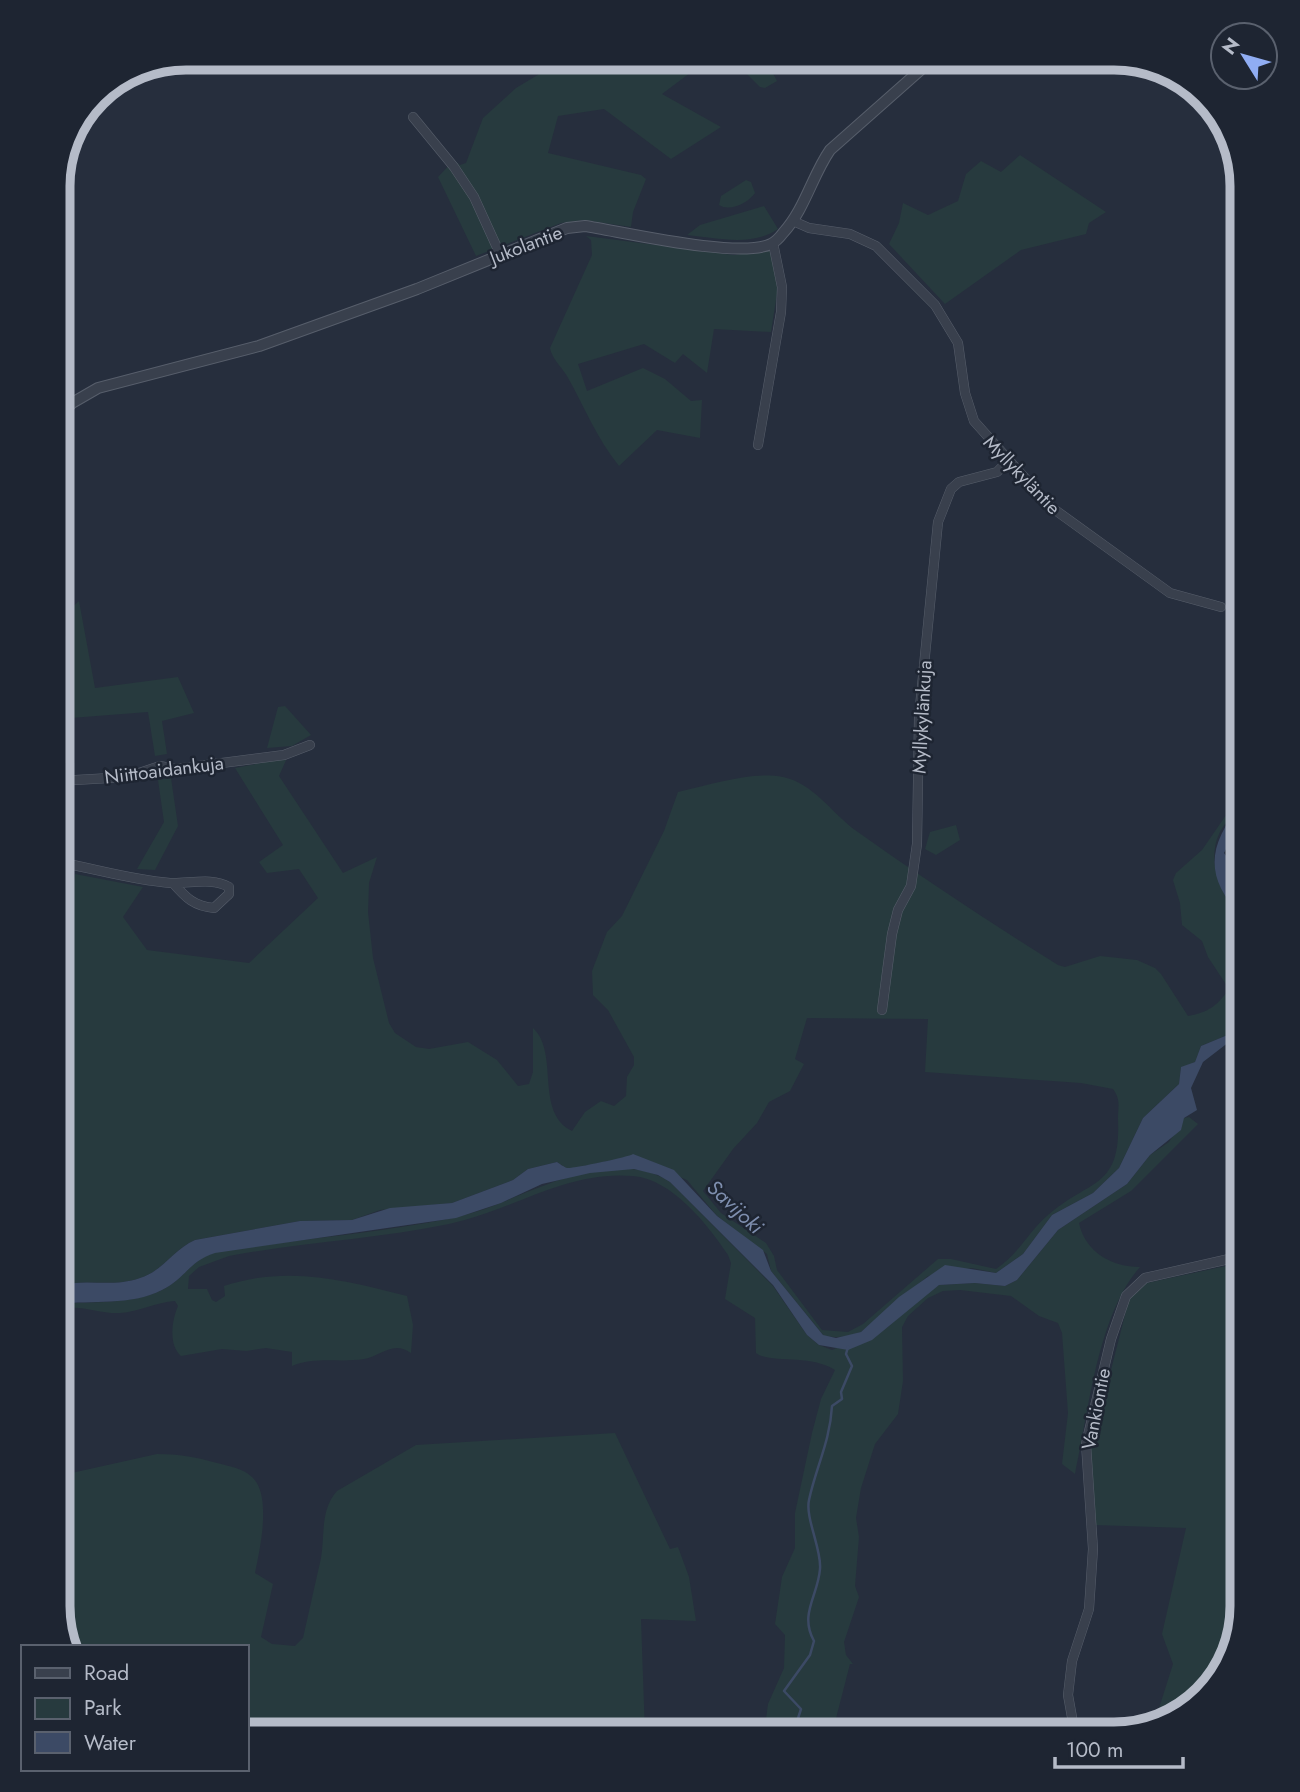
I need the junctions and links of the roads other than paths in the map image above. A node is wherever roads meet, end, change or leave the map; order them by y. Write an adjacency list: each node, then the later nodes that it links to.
1 (920, 70): 3 (street)
2 (413, 117): 5 (street)
3 (793, 222): 4 (street); 8 (street, Myllykyläntie)
4 (773, 243): 5 (street, Jukolantie); 7 (street)
5 (500, 254): 6 (street, Jukolantie)
6 (70, 408)
7 (758, 445)
8 (1009, 461): 9 (street, Myllykyläntie); 14 (street, Myllykylänkuja)
9 (1221, 607)
10 (310, 745): 11 (street, Niittoaidankuja)
11 (70, 780)
12 (70, 865): 13 (street)
13 (173, 883): 13 (street)
14 (882, 1010)
15 (1230, 1258): 16 (street, Vankiontie)
16 (1073, 1722)

